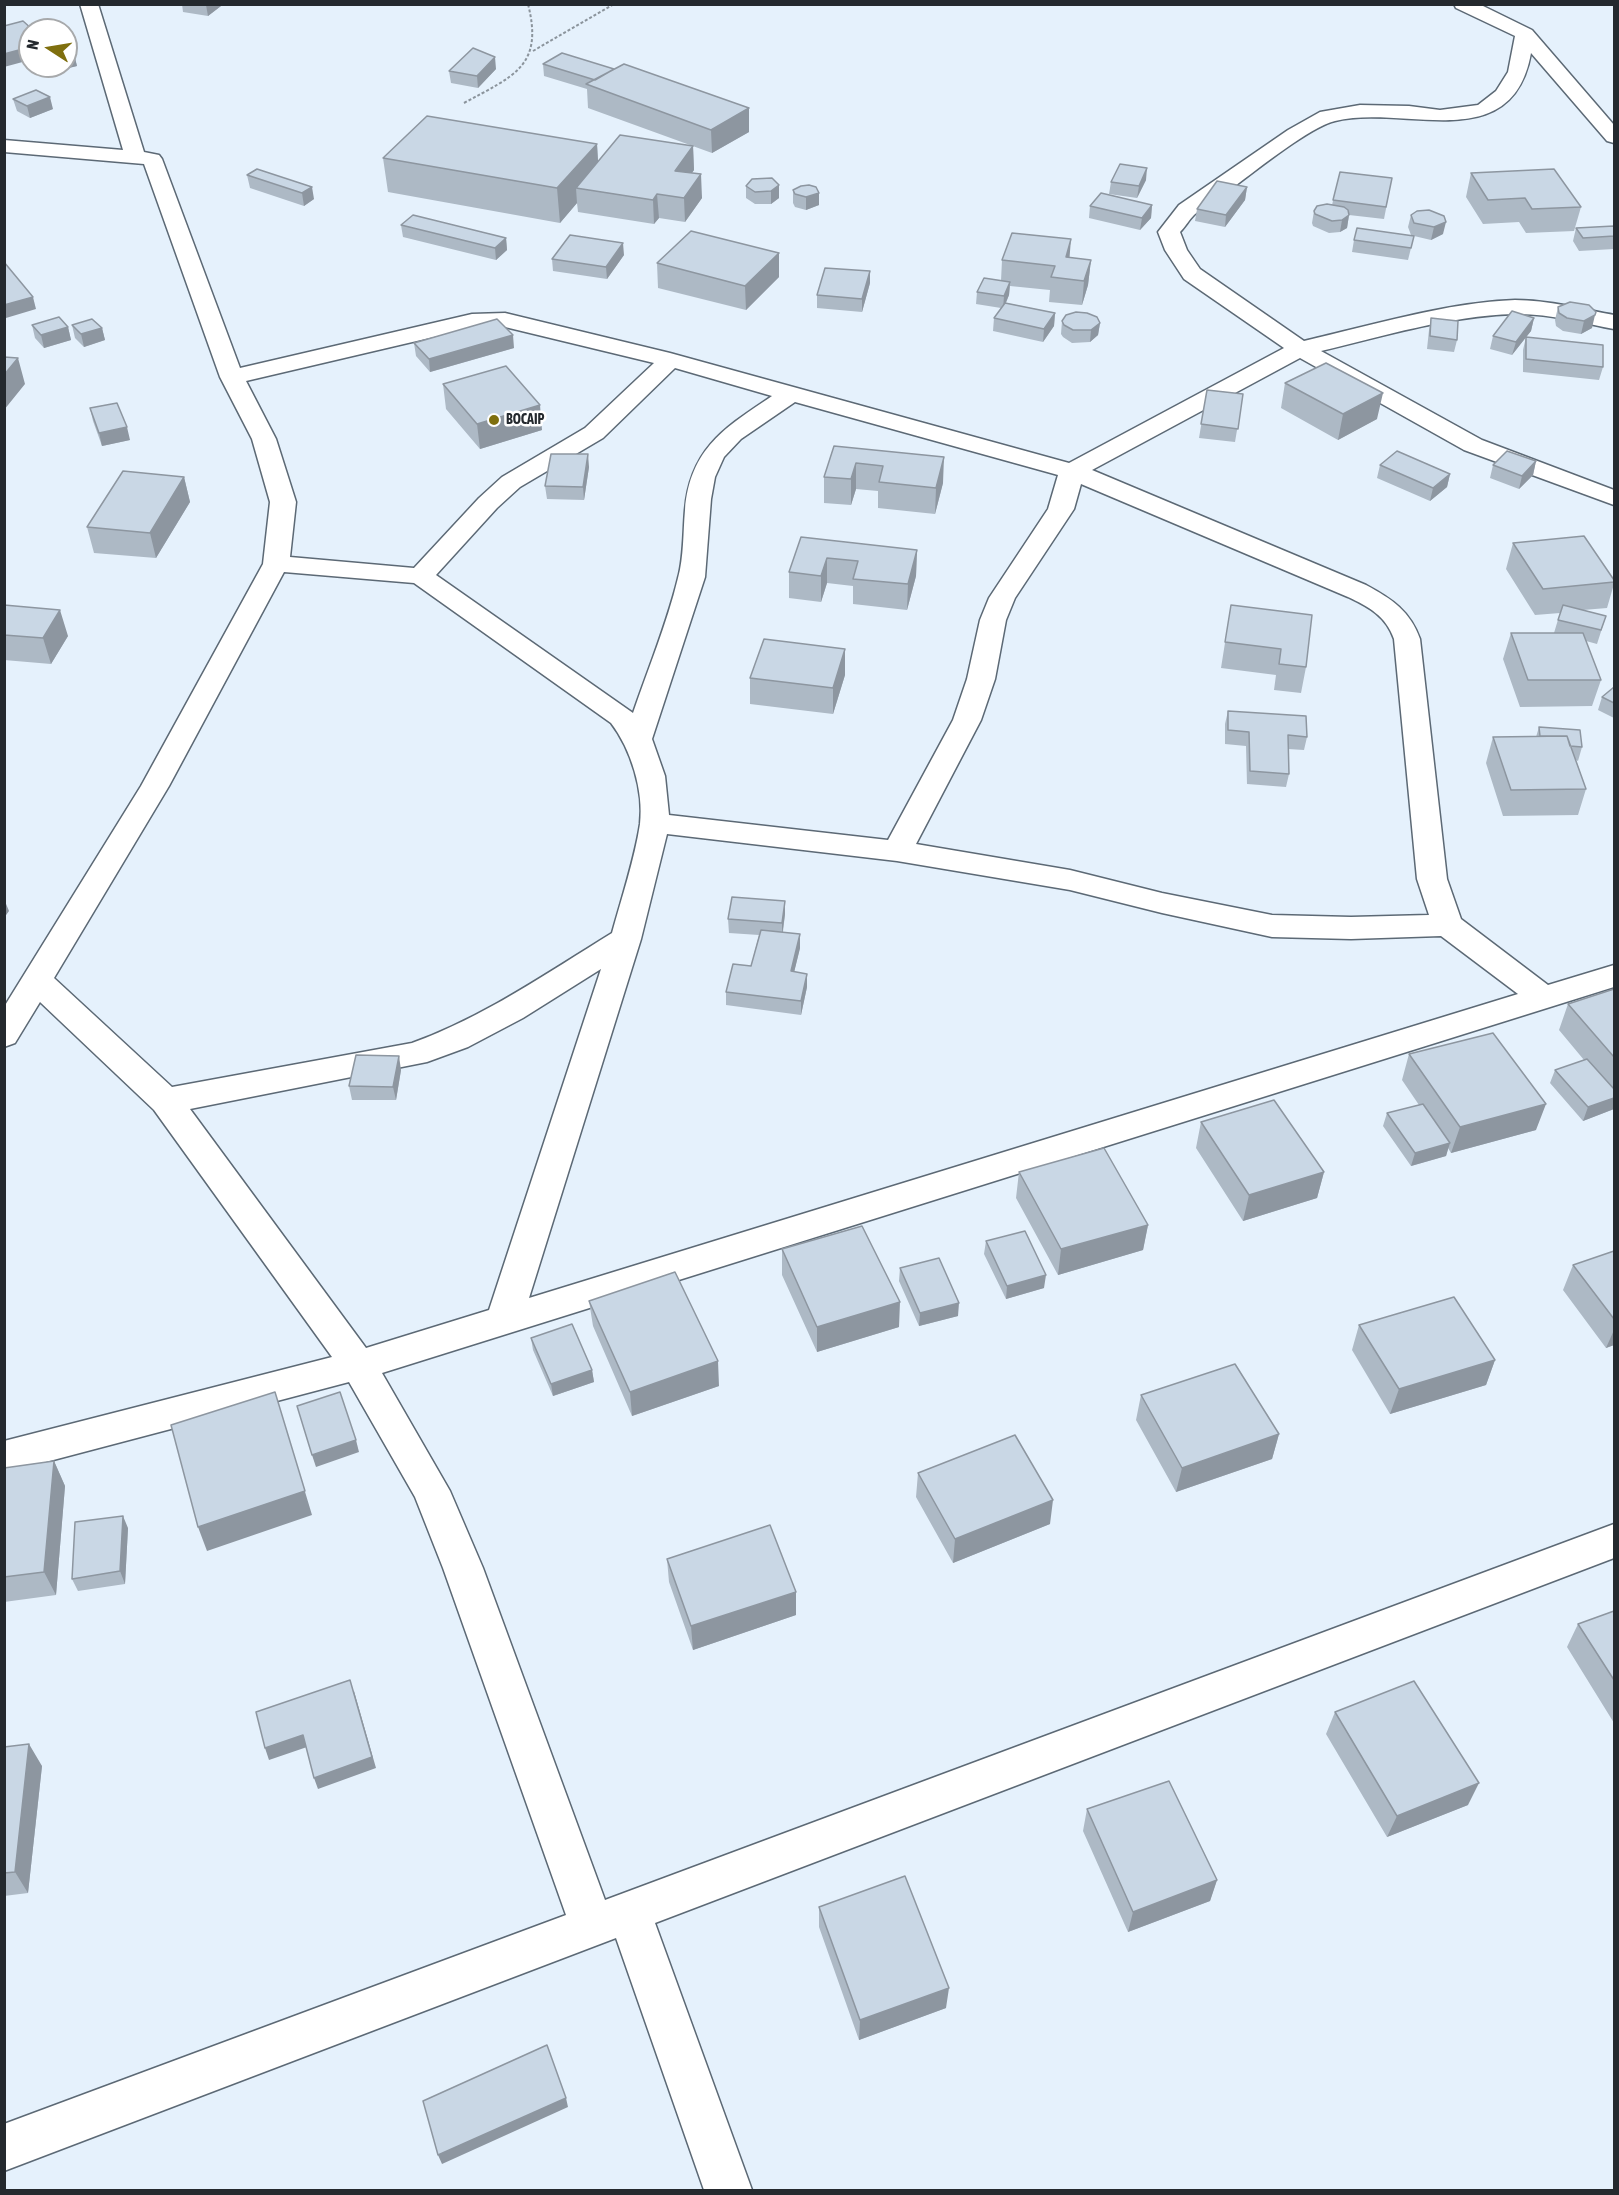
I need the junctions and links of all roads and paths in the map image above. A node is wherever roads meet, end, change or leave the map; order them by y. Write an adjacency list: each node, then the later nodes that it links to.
1 (89, 4): 10 (street)
2 (528, 4): 6 (path)
3 (614, 4): 6 (path)
4 (1463, 4): 5 (street)
5 (1525, 34): 8 (street); 12 (street)
6 (533, 51): 7 (path)
7 (464, 103)
8 (1614, 136)
9 (4, 146): 10 (street)
10 (135, 157): 14 (street)
11 (1614, 322): 12 (street)
12 (1300, 349): 16 (street); 17 (street)
13 (670, 360): 14 (street); 15 (street); 19 (street)
14 (232, 377): 18 (street)
15 (792, 393): 16 (street); 20 (street)
16 (1072, 471): 22 (street); 23 (street)
17 (1614, 498)
18 (276, 564): 19 (street); 26 (street)
19 (421, 576): 20 (street)
20 (638, 739): 21 (street)
21 (655, 823): 22 (street); 24 (street)
22 (897, 851): 23 (street)
23 (1448, 926): 27 (street)
24 (626, 939): 29 (street); 30 (street)
25 (1614, 976): 27 (street)
26 (38, 981): 28 (street); 29 (street)
27 (1544, 998): 30 (street)
28 (4, 1035)
29 (166, 1101): 31 (street)
30 (504, 1318): 31 (street)
31 (358, 1365): 32 (street); 34 (street)
32 (4, 1457)
33 (1614, 1541): 34 (street)
34 (610, 1919): 35 (street); 36 (street)
35 (4, 2148)
36 (728, 2190)

